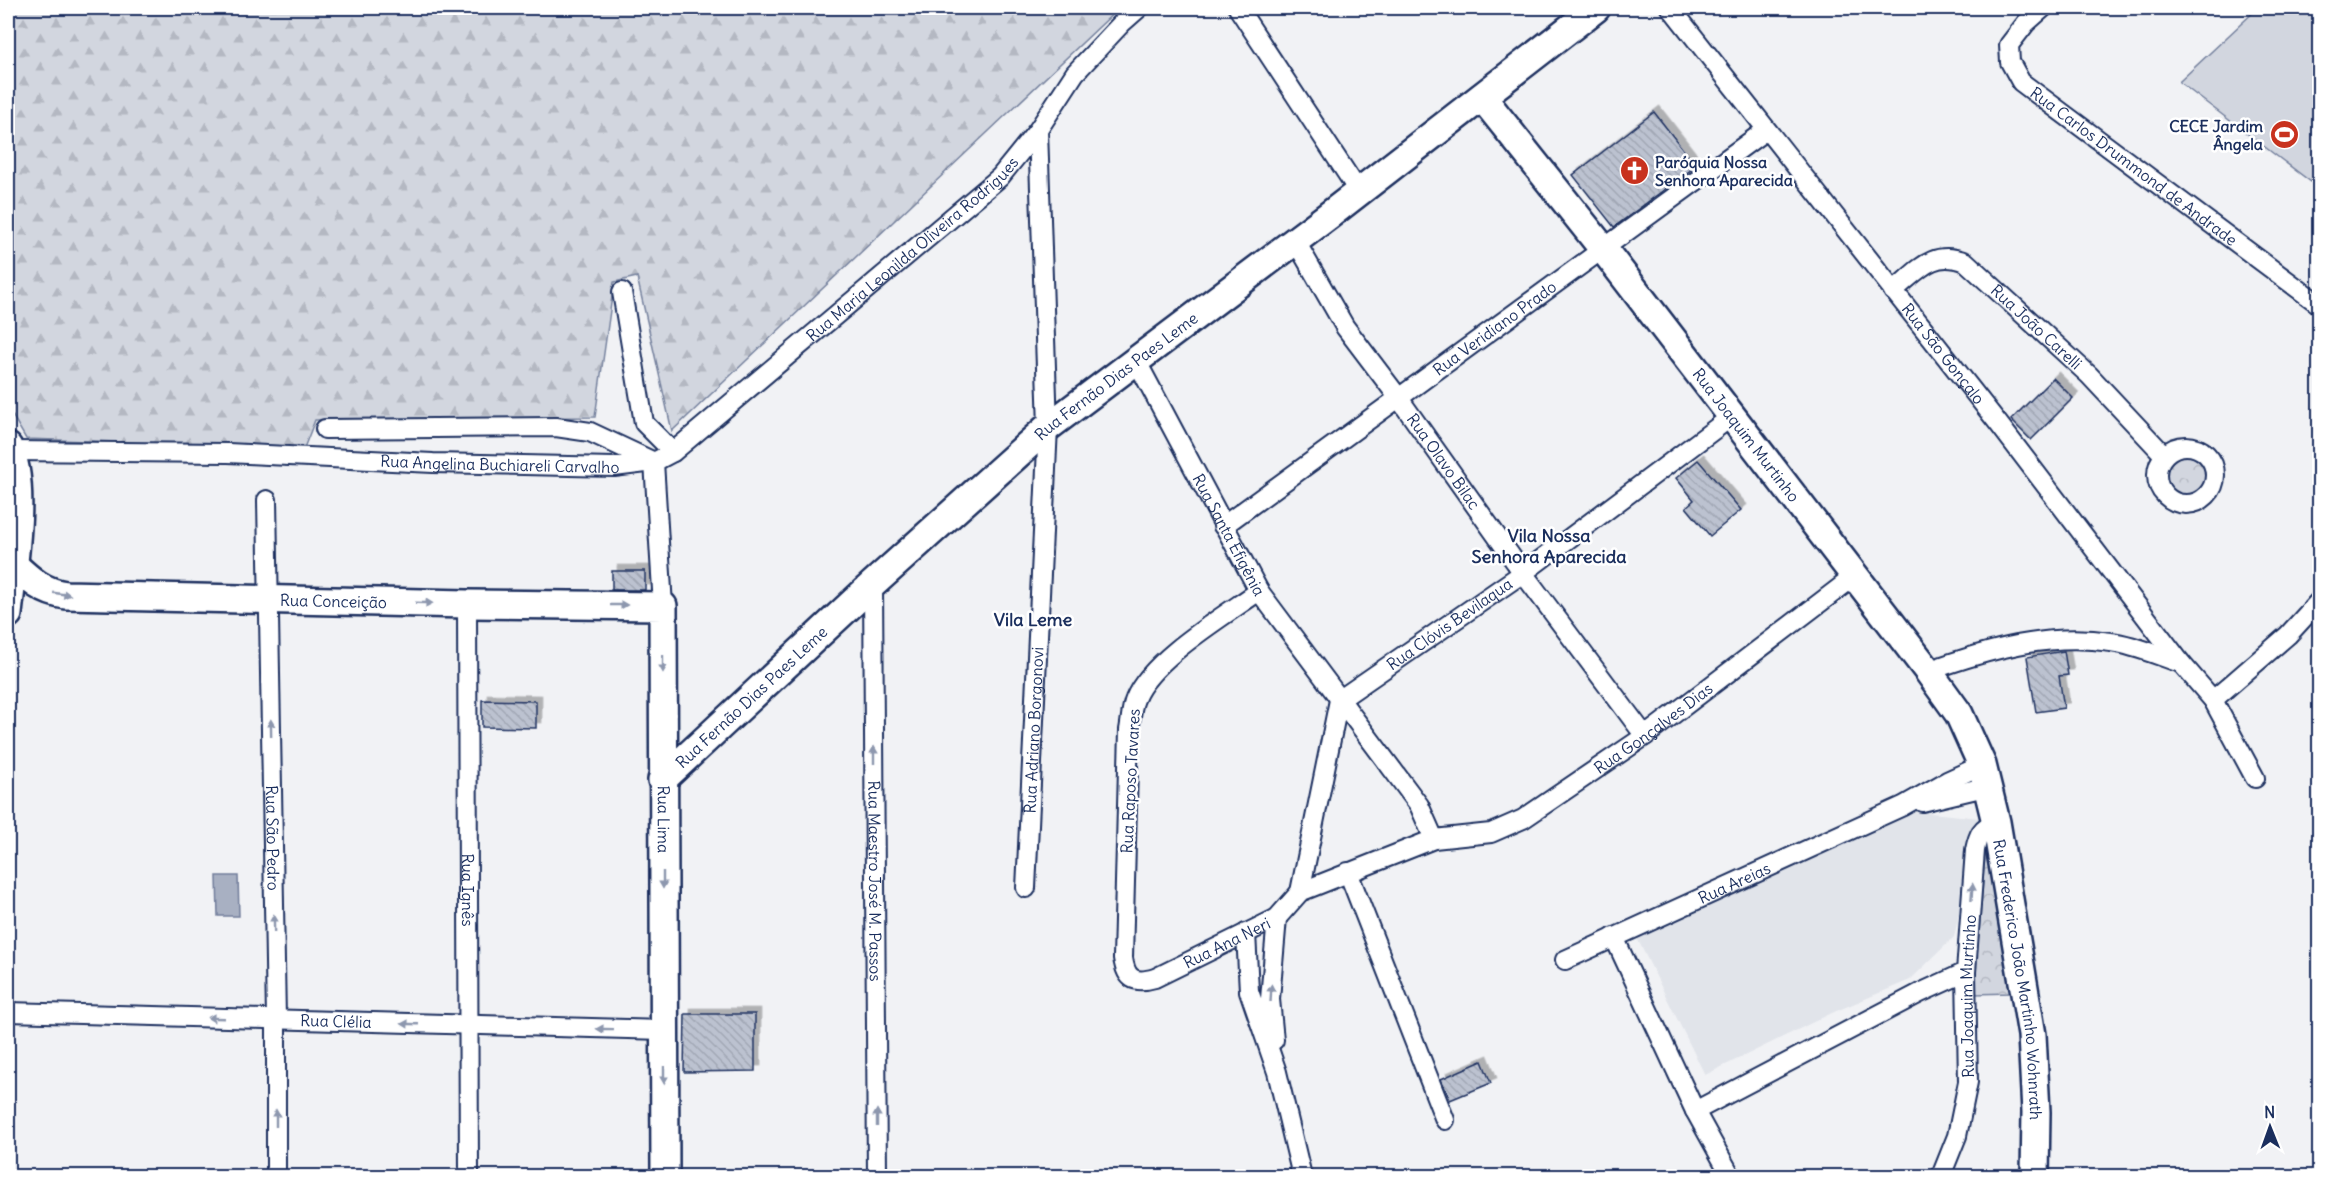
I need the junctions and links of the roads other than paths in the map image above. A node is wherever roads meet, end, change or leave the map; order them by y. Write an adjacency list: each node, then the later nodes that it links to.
1 (1139, 8): 7 (street, Rua Maria Leonilda Oliveira Rodrigues)
2 (1238, 8): 9 (street)
3 (1596, 8): 6 (main road, Rua Fernão Dias Paes Leme)
4 (1671, 8): 8 (street, Rua São Gonçalo)
5 (2043, 8): 14 (street, Rua Carlos Drummond de Andrade)
6 (1482, 97): 9 (main road, Rua Fernão Dias Paes Leme); 11 (main road, Rua Joaquim Murtinho)
7 (1038, 130): 18 (street, Rua Adriano Borgonovi); 21 (street, Rua Maria Leonilda Oliveira Rodrigues)
8 (1766, 130): 11 (street, Rua Veridiano Prado); 12 (street, Rua São Gonçalo)
9 (1359, 192): 10 (main road, Rua Fernão Dias Paes Leme)
10 (1295, 240): 15 (main road, Rua Fernão Dias Paes Leme); 16 (street, Rua Olavo Bilac)
11 (1604, 250): 16 (street, Rua Veridiano Prado); 17 (main road, Rua Joaquim Murtinho)
12 (1893, 291): 22 (street, Rua João Carelli); 36 (street, Rua São Gonçalo)
13 (622, 292): 21 (street)
14 (2319, 304)
15 (1136, 360): 18 (main road, Rua Fernão Dias Paes Leme); 25 (street, Rua Santa Efigênia)
16 (1398, 397): 25 (street, Rua Veridiano Prado); 27 (street, Rua Olavo Bilac)
17 (1731, 417): 27 (street, Rua Clóvis Bevilaqua); 28 (main road, Rua Joaquim Murtinho)
18 (1048, 427): 29 (main road, Rua Fernão Dias Paes Leme); 47 (street, Rua Adriano Borgonovi)
19 (325, 429): 23 (street, Rua Angelina Buchiareli Carvalho)
20 (8, 450): 23 (street, Rua Angelina Buchiareli Carvalho); 26 (main road)
21 (673, 452): 23 (street, Rua Maria Leonilda Oliveira Rodrigues)
22 (2164, 455)
23 (654, 462): 34 (street, Rua Lima)
24 (267, 500): 31 (street, Rua São Pedro)
25 (1223, 526): 30 (street, Rua Santa Efigênia)
26 (10, 561): 31 (main road, Rua Conceição, one-way to 31); 35 (main road)
27 (1523, 573): 38 (street, Rua Clóvis Bevilaqua); 40 (street, Rua Olavo Bilac)
28 (1855, 576): 37 (main road, Rua Joaquim Murtinho); 40 (street, Rua Gonçalves Dias)
29 (873, 584): 43 (main road, Rua Fernão Dias Paes Leme); 65 (street, Rua Maestro José M. Passos, one-way to 29)
30 (1258, 591): 38 (street, Rua Santa Efigênia); 52 (street, Rua Raposo Tavares)
31 (268, 599): 33 (main road, Rua Conceição, one-way to 33); 56 (street, Rua São Pedro, one-way to 31)
32 (2319, 600): 39 (street)
33 (467, 604): 34 (main road, Rua Conceição, one-way to 34); 57 (street, Rua Ignês)
34 (663, 606): 43 (main road, Rua Lima, one-way to 43)
35 (8, 614)
36 (2181, 663): 37 (street); 39 (street, Rua São Gonçalo)
37 (1928, 671): 41 (main road, Rua Joaquim Murtinho)
38 (1339, 700): 45 (street, Rua Santa Efigênia); 48 (street)
39 (2213, 700): 42 (street, Rua São Gonçalo)
40 (1645, 736): 45 (street, Rua Gonçalves Dias)
41 (1985, 776): 44 (main road, Rua Frederico João Martinho Wohnrath); 51 (street, Rua Areias)
42 (2255, 778)
43 (662, 780): 58 (main road, Rua Lima, one-way to 58)
44 (1996, 822): 54 (street, Rua Joaquim Murtinho, one-way to 44); 69 (main road, Rua Frederico João Martinho Wohnrath)
45 (1434, 838): 46 (street, Rua Ana Neri)
46 (1348, 872): 48 (street, Rua Ana Neri); 61 (street)
47 (1026, 888)
48 (1300, 892): 49 (street, Rua Ana Neri)
49 (1277, 918): 50 (street, Rua Ana Neri); 59 (street, one-way to 49)
50 (1246, 933): 52 (street, Rua Ana Neri); 59 (street)
51 (1614, 937): 53 (street, Rua Areias); 60 (street)
52 (1123, 958)
53 (1565, 960)
54 (1966, 972): 60 (street); 68 (street, Rua Joaquim Murtinho)
55 (8, 1012): 56 (street, Rua Clélia, one-way to 55)
56 (276, 1019): 57 (street, Rua Clélia, one-way to 56); 62 (street, Rua São Pedro, one-way to 56)
57 (469, 1025): 58 (street, Rua Clélia, one-way to 57); 63 (street, Rua Ignês)
58 (664, 1030): 64 (main road, Rua Lima, one-way to 64)
59 (1277, 1072): 66 (street)
60 (1695, 1111): 67 (street)
61 (1445, 1120)
62 (276, 1176)
63 (469, 1176)
64 (665, 1176)
65 (877, 1176)
66 (1302, 1176)
67 (1731, 1176)
68 (1941, 1176)
69 (2035, 1176)

